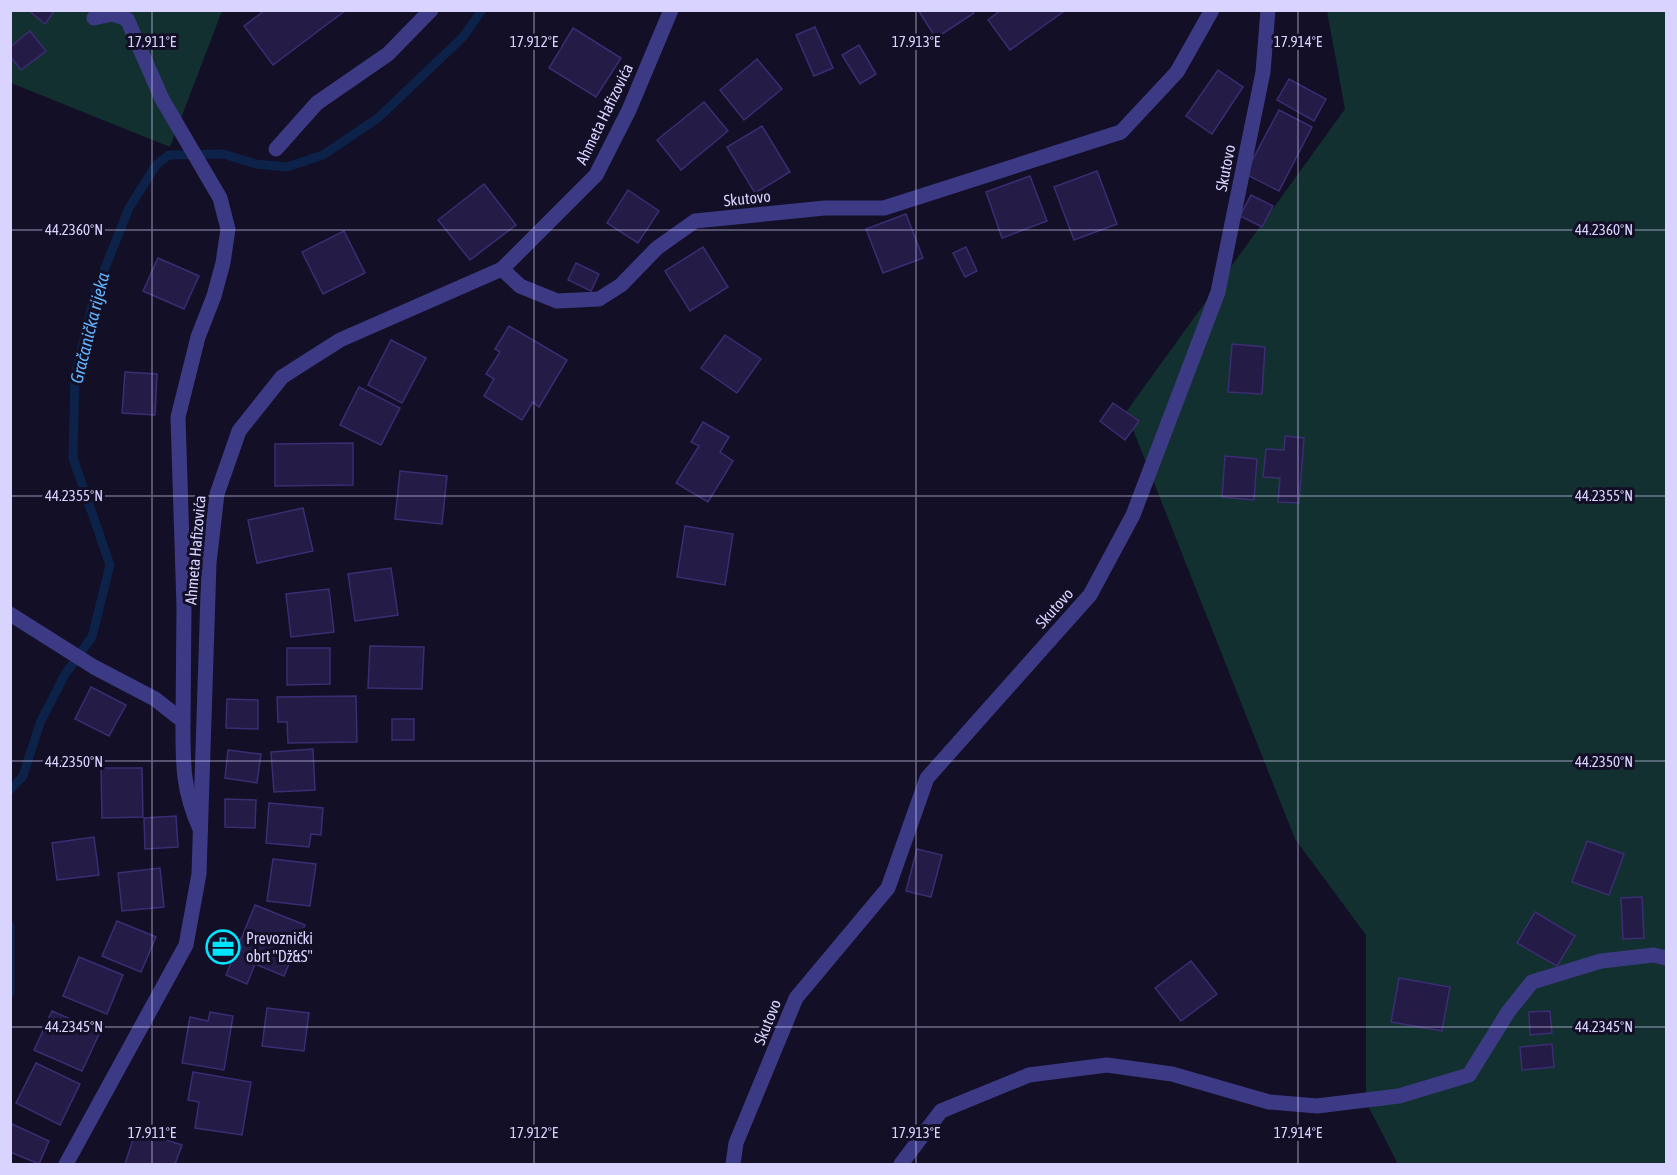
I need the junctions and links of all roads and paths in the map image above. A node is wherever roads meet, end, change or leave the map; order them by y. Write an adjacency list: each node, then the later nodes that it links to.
1 (431, 10): 6 (street)
2 (671, 10): 7 (street, Ahmeta Hafizovića)
3 (1212, 10): 7 (street, Skutovo)
4 (1268, 10): 13 (street, Skutovo)
5 (94, 18): 9 (street, Ahmeta Hafizovića)
6 (276, 149)
7 (502, 269): 10 (street, Ahmeta Hafizovića)
8 (10, 614): 9 (street)
9 (183, 720): 10 (street, Ahmeta Hafizovića)
10 (202, 833): 12 (street, Ahmeta Hafizovića)
11 (1666, 958): 14 (street)
12 (66, 1164)
13 (734, 1164)
14 (901, 1164)

